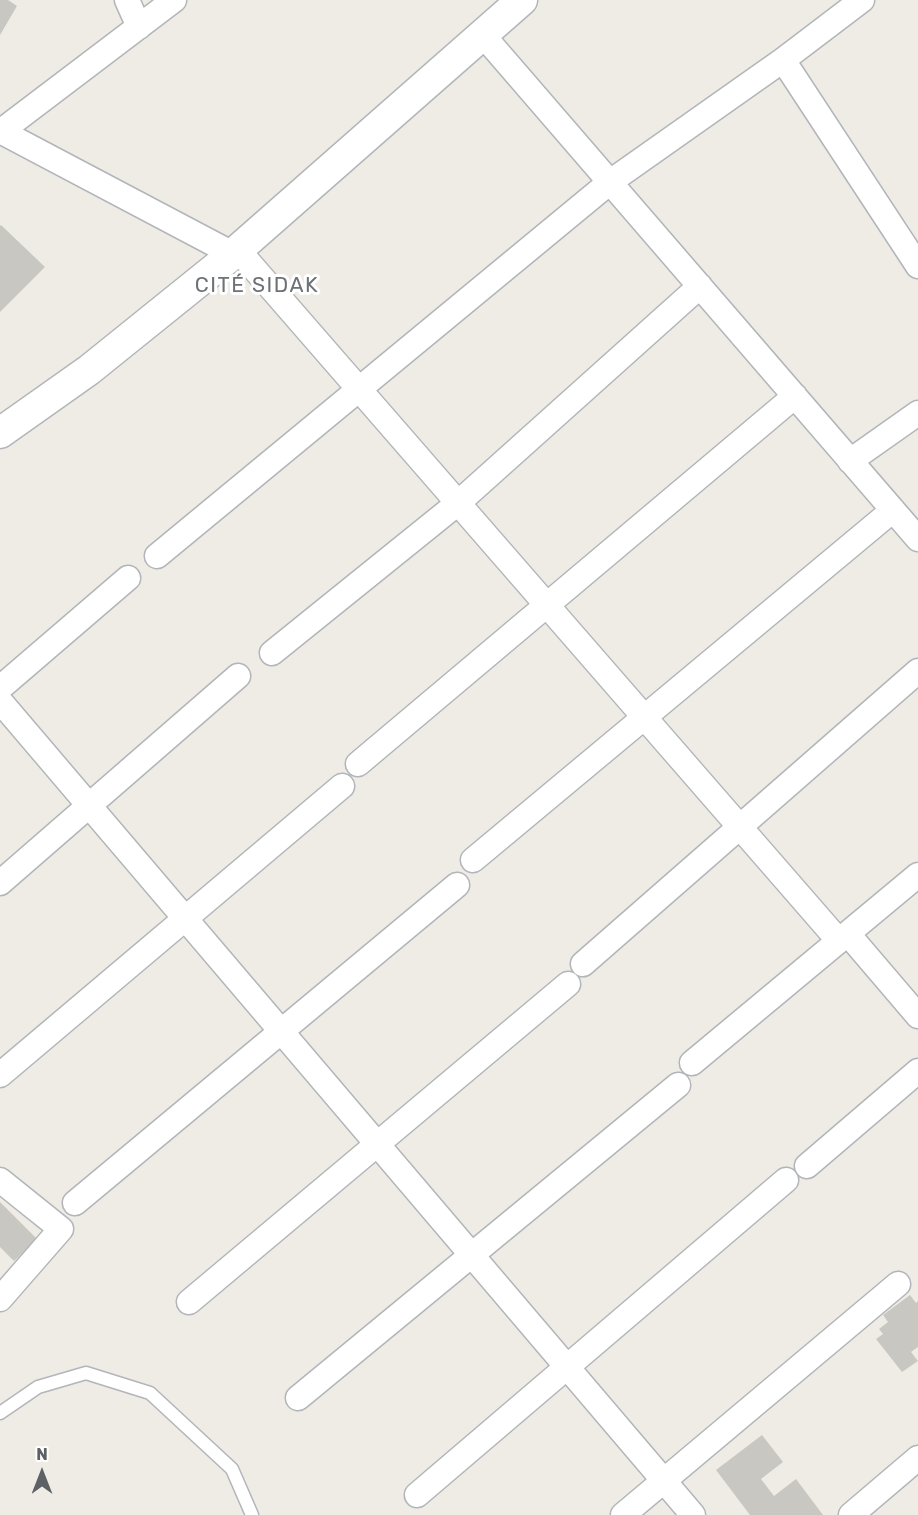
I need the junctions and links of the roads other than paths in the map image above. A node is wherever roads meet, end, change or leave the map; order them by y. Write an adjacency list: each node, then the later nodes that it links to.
1 (127, 0): 5 (street)
2 (174, 0): 5 (street)
3 (522, 0): 6 (street)
4 (862, 0): 7 (street)
5 (139, 27): 8 (street)
6 (482, 34): 9 (street); 10 (street)
7 (783, 60): 9 (street); 11 (street)
8 (0, 132): 10 (street)
9 (610, 182): 12 (street); 13 (street)
10 (235, 252): 13 (street); 16 (street)
11 (918, 266)
12 (700, 286): 14 (street); 18 (street)
13 (359, 388): 18 (street); 21 (street)
14 (795, 396): 17 (street); 23 (street)
15 (918, 413): 17 (street)
16 (0, 433)
17 (850, 461): 19 (street)
18 (458, 503): 23 (street); 24 (street)
19 (893, 510): 20 (street); 29 (street)
20 (918, 539)
21 (157, 556)
22 (128, 578): 27 (street)
23 (547, 605): 29 (street); 30 (street)
24 (272, 653)
25 (918, 671): 33 (street)
26 (238, 676): 32 (street)
27 (0, 688)
28 (0, 701): 32 (street)
29 (644, 717): 33 (street); 34 (street)
30 (358, 764)
31 (342, 786): 38 (street)
32 (89, 806): 36 (street); 38 (street)
33 (740, 827): 39 (street); 40 (street)
34 (473, 860)
35 (918, 875): 39 (street)
36 (0, 883)
37 (457, 885): 43 (street)
38 (185, 919): 43 (street); 46 (street)
39 (843, 938): 42 (street); 44 (street)
40 (583, 964)
41 (568, 984): 48 (street)
42 (918, 1016)
43 (281, 1031): 48 (street); 52 (street)
44 (692, 1063)
45 (918, 1071): 49 (street)
46 (0, 1075)
47 (678, 1085): 53 (street)
48 (377, 1144): 53 (street); 56 (street)
49 (807, 1166)
50 (0, 1180): 55 (street)
51 (786, 1180): 57 (street)
52 (75, 1203)
53 (471, 1255): 57 (street); 58 (street)
54 (898, 1284): 61 (street)
55 (0, 1299)
56 (189, 1302)
57 (567, 1367): 61 (street); 62 (street)
58 (298, 1398)
59 (0, 1413): 63 (lane)
60 (918, 1458): 66 (street)
61 (664, 1481): 64 (street); 65 (street)
62 (417, 1495)
63 (252, 1515)
64 (623, 1515)
65 (693, 1515)
66 (850, 1515)

